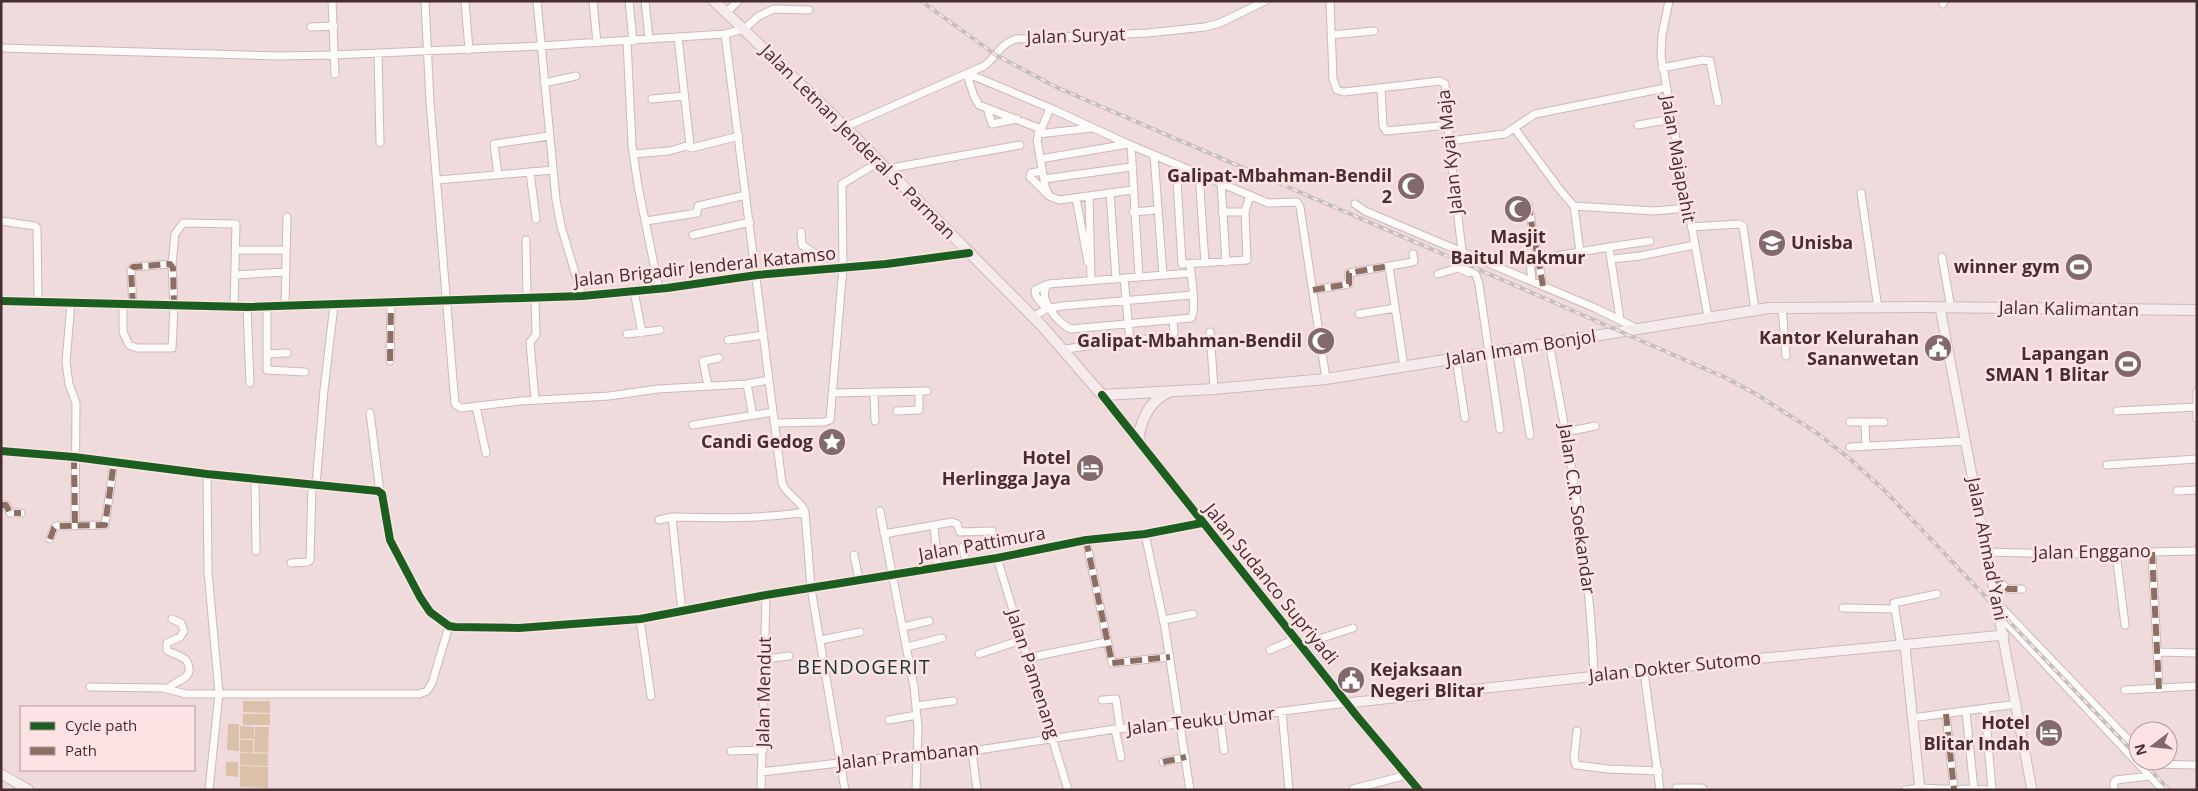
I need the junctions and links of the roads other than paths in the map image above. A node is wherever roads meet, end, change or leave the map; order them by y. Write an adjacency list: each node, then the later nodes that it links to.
1 (332, 1): 15 (street)
2 (425, 1): 28 (street)
3 (465, 1): 27 (street)
4 (537, 1): 25 (street)
5 (593, 1): 24 (street)
6 (629, 1): 23 (street)
7 (645, 1): 22 (street)
8 (714, 1): 14 (highway, Jalan Letnan Jenderal S. Parman)
9 (738, 1): 14 (street)
10 (1265, 1): 33 (street, Jalan Suryat)
11 (1330, 1): 20 (street, Jalan Kyai Maja)
12 (1668, 1): 31 (street, Jalan Majapahit)
13 (809, 10): 17 (street)
14 (726, 13): 17 (highway, Jalan Letnan Jenderal S. Parman)
15 (334, 26): 16 (street); 30 (street)
16 (311, 27)
17 (744, 29): 19 (street); 47 (highway, Jalan Letnan Jenderal S. Parman)
18 (1374, 31): 20 (street)
19 (725, 34): 21 (street); 52 (street)
20 (1331, 35): 36 (street, Jalan Kyai Maja)
21 (678, 37): 22 (street); 38 (street)
22 (649, 39): 23 (street)
23 (630, 41): 24 (street); 58 (street)
24 (597, 43): 25 (street)
25 (540, 46): 27 (street); 35 (street)
26 (1, 48): 30 (street)
27 (469, 50): 28 (street)
28 (427, 52): 29 (street); 70 (street)
29 (378, 53): 30 (street); 54 (street)
30 (334, 55): 32 (street)
31 (1662, 68): 37 (street, Jalan Majapahit); 40 (street)
32 (335, 74)
33 (968, 74): 41 (street); 42 (street); 47 (street, Jalan Suryat)
34 (576, 76): 35 (street)
35 (544, 83): 51 (street)
36 (1381, 88): 45 (street, Jalan Kyai Maja); 45 (street)
37 (1665, 88): 44 (street, Jalan Majapahit); 49 (street)
38 (684, 96): 39 (street); 57 (street)
39 (652, 99)
40 (1718, 102)
41 (987, 108): 43 (street); 43 (street)
42 (1050, 108): 48 (street); 50 (street)
43 (1017, 119): 50 (street)
44 (1672, 119): 46 (street); 83 (street, Jalan Majapahit)
45 (1449, 125): 53 (street, Jalan Kyai Maja)
46 (1638, 125)
47 (845, 127): 62 (highway, Jalan Letnan Jenderal S. Parman)
48 (1093, 128): 50 (street); 56 (street)
49 (1517, 128): 53 (street); 82 (street)
50 (1040, 132): 60 (street)
51 (549, 136): 64 (street); 68 (street)
52 (739, 136): 57 (street); 76 (street)
53 (1449, 141): 102 (street, Jalan Kyai Maja)
54 (380, 144)
55 (1020, 145): 62 (street)
56 (1130, 145): 59 (street); 60 (street); 63 (street)
57 (688, 147): 58 (street)
58 (633, 154): 91 (street)
59 (1154, 154): 61 (street); 84 (street)
60 (1040, 159): 65 (street)
61 (1176, 164): 67 (street); 111 (street)
62 (883, 166): 104 (highway, Jalan Letnan Jenderal S. Parman); 115 (street)
63 (1131, 167): 69 (street); 72 (street)
64 (552, 170): 66 (street); 133 (street)
65 (1042, 171): 69 (street); 73 (street)
66 (530, 172): 68 (street); 89 (street)
67 (1199, 174): 71 (street); 110 (street)
68 (498, 175): 70 (street)
69 (1044, 179): 73 (street)
70 (438, 180): 138 (street)
71 (1222, 183): 77 (street); 86 (street)
72 (1132, 190): 74 (street); 85 (street)
73 (1046, 193): 79 (street)
74 (1110, 193): 78 (street); 125 (street)
75 (1861, 193): 152 (street)
76 (746, 195): 91 (street); 92 (street)
77 (1250, 195): 87 (street); 130 (street)
78 (1089, 196): 79 (street); 114 (street)
79 (1076, 198): 114 (street)
80 (1355, 204): 102 (street)
81 (1528, 204): 106 (street)
82 (1574, 206): 83 (street); 103 (street)
83 (1688, 208): 93 (street, Jalan Majapahit)
84 (1157, 210): 85 (street); 120 (street)
85 (1133, 212): 124 (street)
86 (1222, 212): 87 (street); 109 (street)
87 (1245, 212): 109 (street)
88 (287, 217): 101 (street)
89 (536, 219)
90 (1, 221): 137 (street)
91 (646, 221): 129 (street)
92 (750, 222): 95 (street); 123 (street)
93 (1691, 227): 98 (street, Jalan Majapahit); 155 (street)
94 (801, 232): 117 (street)
95 (693, 235)
96 (526, 240): 134 (street)
97 (1650, 241): 99 (street)
98 (1694, 245): 108 (street); 159 (street, Jalan Majapahit)
99 (1609, 247): 103 (street); 108 (street)
100 (236, 250): 101 (street); 112 (street); 122 (street)
101 (285, 250): 118 (street)
102 (1462, 251): 116 (street, Jalan Kyai Maja); 127 (street)
103 (1580, 252): 106 (street)
104 (969, 254): 115 (street, Jalan Brigadir Jenderal Katamso); 158 (highway, Jalan Letnan Jenderal S. Parman)
105 (1413, 254): 113 (street)
106 (1538, 258): 127 (street); 128 (street)
107 (1942, 258): 153 (street)
108 (1612, 259): 160 (street)
109 (1226, 262): 110 (street)
110 (1205, 263): 111 (street)
111 (1186, 264): 119 (street)
112 (172, 265): 143 (street); 145 (street)
113 (1389, 266): 130 (street); 150 (street)
114 (1090, 267): 126 (street)
115 (844, 268): 117 (street, Jalan Brigadir Jenderal Katamso); 191 (street)
116 (1472, 269): 121 (street); 174 (street, Jalan Kyai Maja)
117 (820, 271): 123 (street, Jalan Brigadir Jenderal Katamso)
118 (285, 272): 122 (street); 147 (street)
119 (1187, 273): 120 (street); 132 (street)
120 (1163, 274): 124 (street)
121 (1438, 274)
122 (235, 275): 148 (street)
123 (757, 275): 129 (street, Jalan Brigadir Jenderal Katamso); 168 (street)
124 (1138, 277): 125 (street)
125 (1120, 278): 126 (street); 139 (street)
126 (1091, 280): 154 (street)
127 (1532, 281): 128 (street)
128 (1543, 286): 160 (street)
129 (659, 289): 131 (street, Jalan Brigadir Jenderal Katamso)
130 (1313, 290): 183 (street)
131 (634, 291): 133 (street, Jalan Brigadir Jenderal Katamso); 165 (street)
132 (1192, 295): 139 (street); 161 (street)
133 (582, 296): 135 (street, Jalan Brigadir Jenderal Katamso)
134 (527, 298): 135 (street, Jalan Brigadir Jenderal Katamso); 138 (street, Jalan Brigadir Jenderal Katamso)
135 (535, 298): 196 (street)
136 (1, 301): 137 (street, Jalan Brigadir Jenderal Katamso)
137 (38, 301): 140 (street, Jalan Brigadir Jenderal Katamso)
138 (445, 301): 141 (street, Jalan Brigadir Jenderal Katamso); 197 (street)
139 (1126, 301): 154 (street); 162 (street)
140 (71, 302): 142 (street, Jalan Brigadir Jenderal Katamso); 222 (street)
141 (391, 303): 144 (street, Jalan Brigadir Jenderal Katamso); 180 (street)
142 (123, 305): 143 (street, Jalan Brigadir Jenderal Katamso); 145 (street)
143 (133, 305): 145 (street, Jalan Brigadir Jenderal Katamso)
144 (334, 305): 147 (street, Jalan Brigadir Jenderal Katamso); 228 (street)
145 (174, 307): 148 (street, Jalan Brigadir Jenderal Katamso)
146 (267, 307): 147 (street, Jalan Brigadir Jenderal Katamso); 149 (street, Jalan Brigadir Jenderal Katamso); 176 (street)
147 (285, 307)
148 (234, 308): 149 (street, Jalan Brigadir Jenderal Katamso)
149 (247, 308): 185 (street)
150 (1395, 308): 157 (street); 181 (street)
151 (1782, 308): 152 (highway, Jalan Imam Bonjol); 155 (highway, Jalan Imam Bonjol); 177 (street)
152 (1878, 308): 153 (highway, Jalan Imam Bonjol)
153 (1946, 308): 156 (highway, Jalan Kalimantan); 217 (main road, Jalan Ahmad Yani)
154 (1046, 310): 158 (street); 162 (street)
155 (1755, 310): 159 (highway, Jalan Imam Bonjol)
156 (2197, 310)
157 (1359, 314)
158 (1034, 317): 173 (highway, Jalan Letnan Jenderal S. Parman)
159 (1708, 317): 163 (highway, Jalan Imam Bonjol)
160 (1620, 319): 163 (street)
161 (1173, 320): 162 (street); 170 (street)
162 (1128, 323): 170 (street)
163 (1638, 329): 171 (highway, Jalan Imam Bonjol)
164 (660, 330): 165 (street)
165 (642, 332): 167 (street)
166 (1210, 332): 188 (street)
167 (627, 334)
168 (764, 335): 169 (street); 184 (street)
169 (728, 340)
170 (1130, 341): 173 (street)
171 (1549, 343): 172 (highway, Jalan Imam Bonjol); 214 (street, Jalan C.R. Soekandar)
172 (1516, 348): 174 (highway, Jalan Imam Bonjol); 215 (street)
173 (1064, 349): 195 (highway, Jalan Letnan Jenderal S. Parman)
174 (1489, 352): 179 (highway, Jalan Imam Bonjol); 213 (street, Jalan Kyai Maja)
175 (287, 353): 176 (street)
176 (267, 354): 182 (street)
177 (1786, 356)
178 (719, 358): 187 (street)
179 (1456, 358): 181 (highway, Jalan Imam Bonjol); 204 (street)
180 (390, 361)
181 (1404, 367): 183 (highway, Jalan Imam Bonjol)
182 (305, 372)
183 (1326, 379): 188 (highway, Jalan Imam Bonjol)
184 (769, 380): 186 (street); 202 (street)
185 (250, 382)
186 (747, 384): 187 (street); 199 (street)
187 (708, 386): 196 (street)
188 (1214, 389): 190 (highway, Jalan Imam Bonjol)
189 (927, 391): 193 (street)
190 (1172, 391): 195 (highway, Jalan Imam Bonjol); 216 (highway)
191 (833, 392): 192 (street); 210 (street)
192 (874, 392): 193 (street); 206 (street)
193 (919, 392): 200 (street)
194 (2197, 392): 198 (street)
195 (1102, 394): 216 (main road, Jalan Sudanco Supriyadi)
196 (535, 400): 197 (street)
197 (476, 406): 221 (street)
198 (2196, 407): 201 (street); 205 (street)
199 (752, 411)
200 (897, 411)
201 (2117, 411)
202 (773, 412): 210 (street); 211 (street)
203 (370, 414): 231 (street)
204 (1465, 418)
205 (2197, 418)
206 (875, 420)
207 (1850, 422): 208 (street)
208 (1865, 422): 209 (street); 218 (street)
209 (1884, 422)
210 (774, 423): 234 (street)
211 (693, 425)
212 (1595, 426): 214 (street)
213 (1500, 429)
214 (1566, 432): 296 (street, Jalan C.R. Soekandar)
215 (1530, 435)
216 (1138, 440): 238 (main road, Jalan Sudanco Supriyadi)
217 (1966, 441): 218 (street); 249 (main road, Jalan Ahmad Yani)
218 (1866, 446): 219 (street)
219 (1850, 447)
220 (1, 450): 222 (street)
221 (486, 453)
222 (74, 457): 224 (street); 239 (street)
223 (2197, 459): 225 (street)
224 (114, 462): 226 (street); 239 (street)
225 (2107, 465)
226 (207, 474): 227 (street); 302 (street)
227 (255, 479): 228 (street); 247 (street)
228 (314, 485): 231 (street); 254 (street)
229 (2197, 490): 230 (street)
230 (2177, 491)
231 (380, 492): 275 (street)
232 (1, 505): 235 (street)
233 (880, 511): 242 (street)
234 (805, 512): 236 (street); 260 (street)
235 (21, 513)
236 (672, 517): 237 (street); 267 (street)
237 (659, 520)
238 (1202, 523): 243 (street, Jalan Pattimura); 284 (main road, Jalan Sudanco Supriyadi)
239 (75, 526): 244 (street)
240 (934, 526): 241 (street); 242 (street); 256 (street)
241 (992, 531)
242 (884, 534): 257 (street)
243 (1146, 534): 245 (street, Jalan Pattimura); 272 (street)
244 (50, 538)
245 (1086, 540): 253 (street, Jalan Pattimura); 283 (street)
246 (963, 547): 255 (street)
247 (256, 551)
248 (2197, 551): 250 (street, Jalan Enggano)
249 (1988, 552): 251 (street, Jalan Enggano); 258 (main road, Jalan Ahmad Yani)
250 (2152, 552): 251 (street, Jalan Enggano); 288 (street)
251 (2116, 553): 274 (street)
252 (854, 555): 259 (street)
253 (997, 558): 255 (street, Jalan Pattimura); 282 (street, Jalan Pamenang)
254 (291, 563)
255 (966, 563): 256 (street, Jalan Pattimura)
256 (938, 568): 257 (street, Jalan Pattimura)
257 (893, 574): 259 (street, Jalan Pattimura); 276 (street)
258 (1992, 576): 261 (street); 264 (main road, Jalan Ahmad Yani)
259 (859, 580): 260 (street, Jalan Pattimura)
260 (812, 588): 263 (street, Jalan Pattimura); 281 (street)
261 (2022, 589)
262 (1937, 594): 266 (street)
263 (766, 595): 267 (street, Jalan Pattimura); 294 (street, Jalan Mendut)
264 (1997, 603): 269 (main road, Jalan Ahmad Yani); 321 (street)
265 (1843, 608): 266 (street)
266 (1895, 609): 285 (street)
267 (682, 612): 271 (street, Jalan Pattimura)
268 (1193, 614): 272 (street)
269 (2000, 616): 279 (main road, Jalan Ahmad Yani); 337 (street)
270 (172, 619): 299 (street)
271 (640, 619): 275 (street, Jalan Pattimura); 303 (street)
272 (1164, 620): 292 (street)
273 (929, 621): 276 (street)
274 (2125, 625)
275 (449, 626): 302 (street)
276 (903, 627): 286 (street)
277 (1353, 628): 284 (street)
278 (860, 632): 281 (street)
279 (1997, 636): 285 (main road, Jalan Dokter Sutomo); 307 (main road, Jalan Ahmad Yani)
280 (942, 638): 286 (street)
281 (821, 640): 329 (street)
282 (1021, 640): 290 (street); 293 (street, Jalan Pamenang)
283 (1106, 642): 292 (street); 293 (street)
284 (1297, 642): 287 (street); 306 (main road, Jalan Sudanco Supriyadi)
285 (1903, 646): 295 (main road, Jalan Dokter Sutomo); 314 (main road)
286 (907, 647): 308 (street)
287 (1270, 650)
288 (2158, 652): 289 (street); 300 (street)
289 (2197, 653)
290 (979, 654)
291 (789, 656): 294 (street)
292 (1170, 657): 317 (street)
293 (1026, 658): 320 (street, Jalan Pamenang)
294 (765, 659): 322 (street, Jalan Mendut)
295 (1644, 672): 296 (main road, Jalan Dokter Sutomo); 334 (street)
296 (1594, 676): 306 (main road, Jalan Dokter Sutomo)
297 (2197, 686): 300 (street)
298 (90, 687): 299 (street)
299 (168, 689): 302 (street)
300 (2159, 689): 301 (street)
301 (2125, 690)
302 (219, 693): 344 (street)
303 (651, 696)
304 (1102, 700): 318 (street)
305 (953, 701): 308 (street)
306 (1347, 703): 311 (street, Jalan Teuku Umar); 336 (main road, Jalan Sudanco Supriyadi)
307 (2010, 705): 309 (street); 358 (main road, Jalan Ahmad Yani)
308 (916, 706): 313 (street)
309 (1985, 709): 310 (street); 342 (street)
310 (1966, 711): 312 (street); 357 (street)
311 (1282, 712): 315 (street, Jalan Teuku Umar); 351 (street)
312 (1946, 714): 314 (street); 341 (street)
313 (917, 715): 316 (street); 326 (street)
314 (1912, 718): 340 (main road)
315 (1220, 719): 317 (street, Jalan Teuku Umar); 323 (street)
316 (889, 720)
317 (1181, 724): 318 (street, Jalan Teuku Umar); 328 (street)
318 (1118, 729): 320 (street, Jalan Teuku Umar); 327 (street)
319 (1577, 731): 334 (street)
320 (1054, 738): 325 (street, Jalan Prambanan); 349 (street, Jalan Pamenang)
321 (2128, 740)
322 (763, 750): 324 (street); 333 (street, Jalan Mendut)
323 (1224, 750)
324 (731, 751)
325 (972, 751): 326 (street, Jalan Prambanan); 348 (street)
326 (916, 754): 329 (street, Jalan Prambanan); 347 (street)
327 (1121, 757)
328 (1186, 758): 330 (street); 350 (street)
329 (840, 762): 333 (street, Jalan Prambanan); 346 (street)
330 (1162, 762)
331 (2178, 764): 332 (street)
332 (2197, 764)
333 (761, 772): 345 (street, Jalan Mendut)
334 (1659, 772): 353 (street)
335 (1, 774): 343 (main road)
336 (1407, 776): 339 (street); 352 (main road, Jalan Sudanco Supriyadi)
337 (2150, 776): 359 (street); 360 (street)
338 (1676, 788): 354 (street)
339 (1353, 789)
340 (1920, 789): 341 (street); 355 (street)
341 (1954, 789): 356 (street)
342 (1993, 789): 357 (street)
343 (29, 790)
344 (209, 790)
345 (761, 790)
346 (845, 790)
347 (916, 790)
348 (977, 790)
349 (1068, 790)
350 (1190, 790)
351 (1289, 790)
352 (1419, 790)
353 (1660, 790)
354 (1704, 790)
355 (1905, 790)
356 (1963, 790): 357 (street)
357 (1974, 790)
358 (2032, 790)
359 (2114, 790)
360 (2163, 790)

